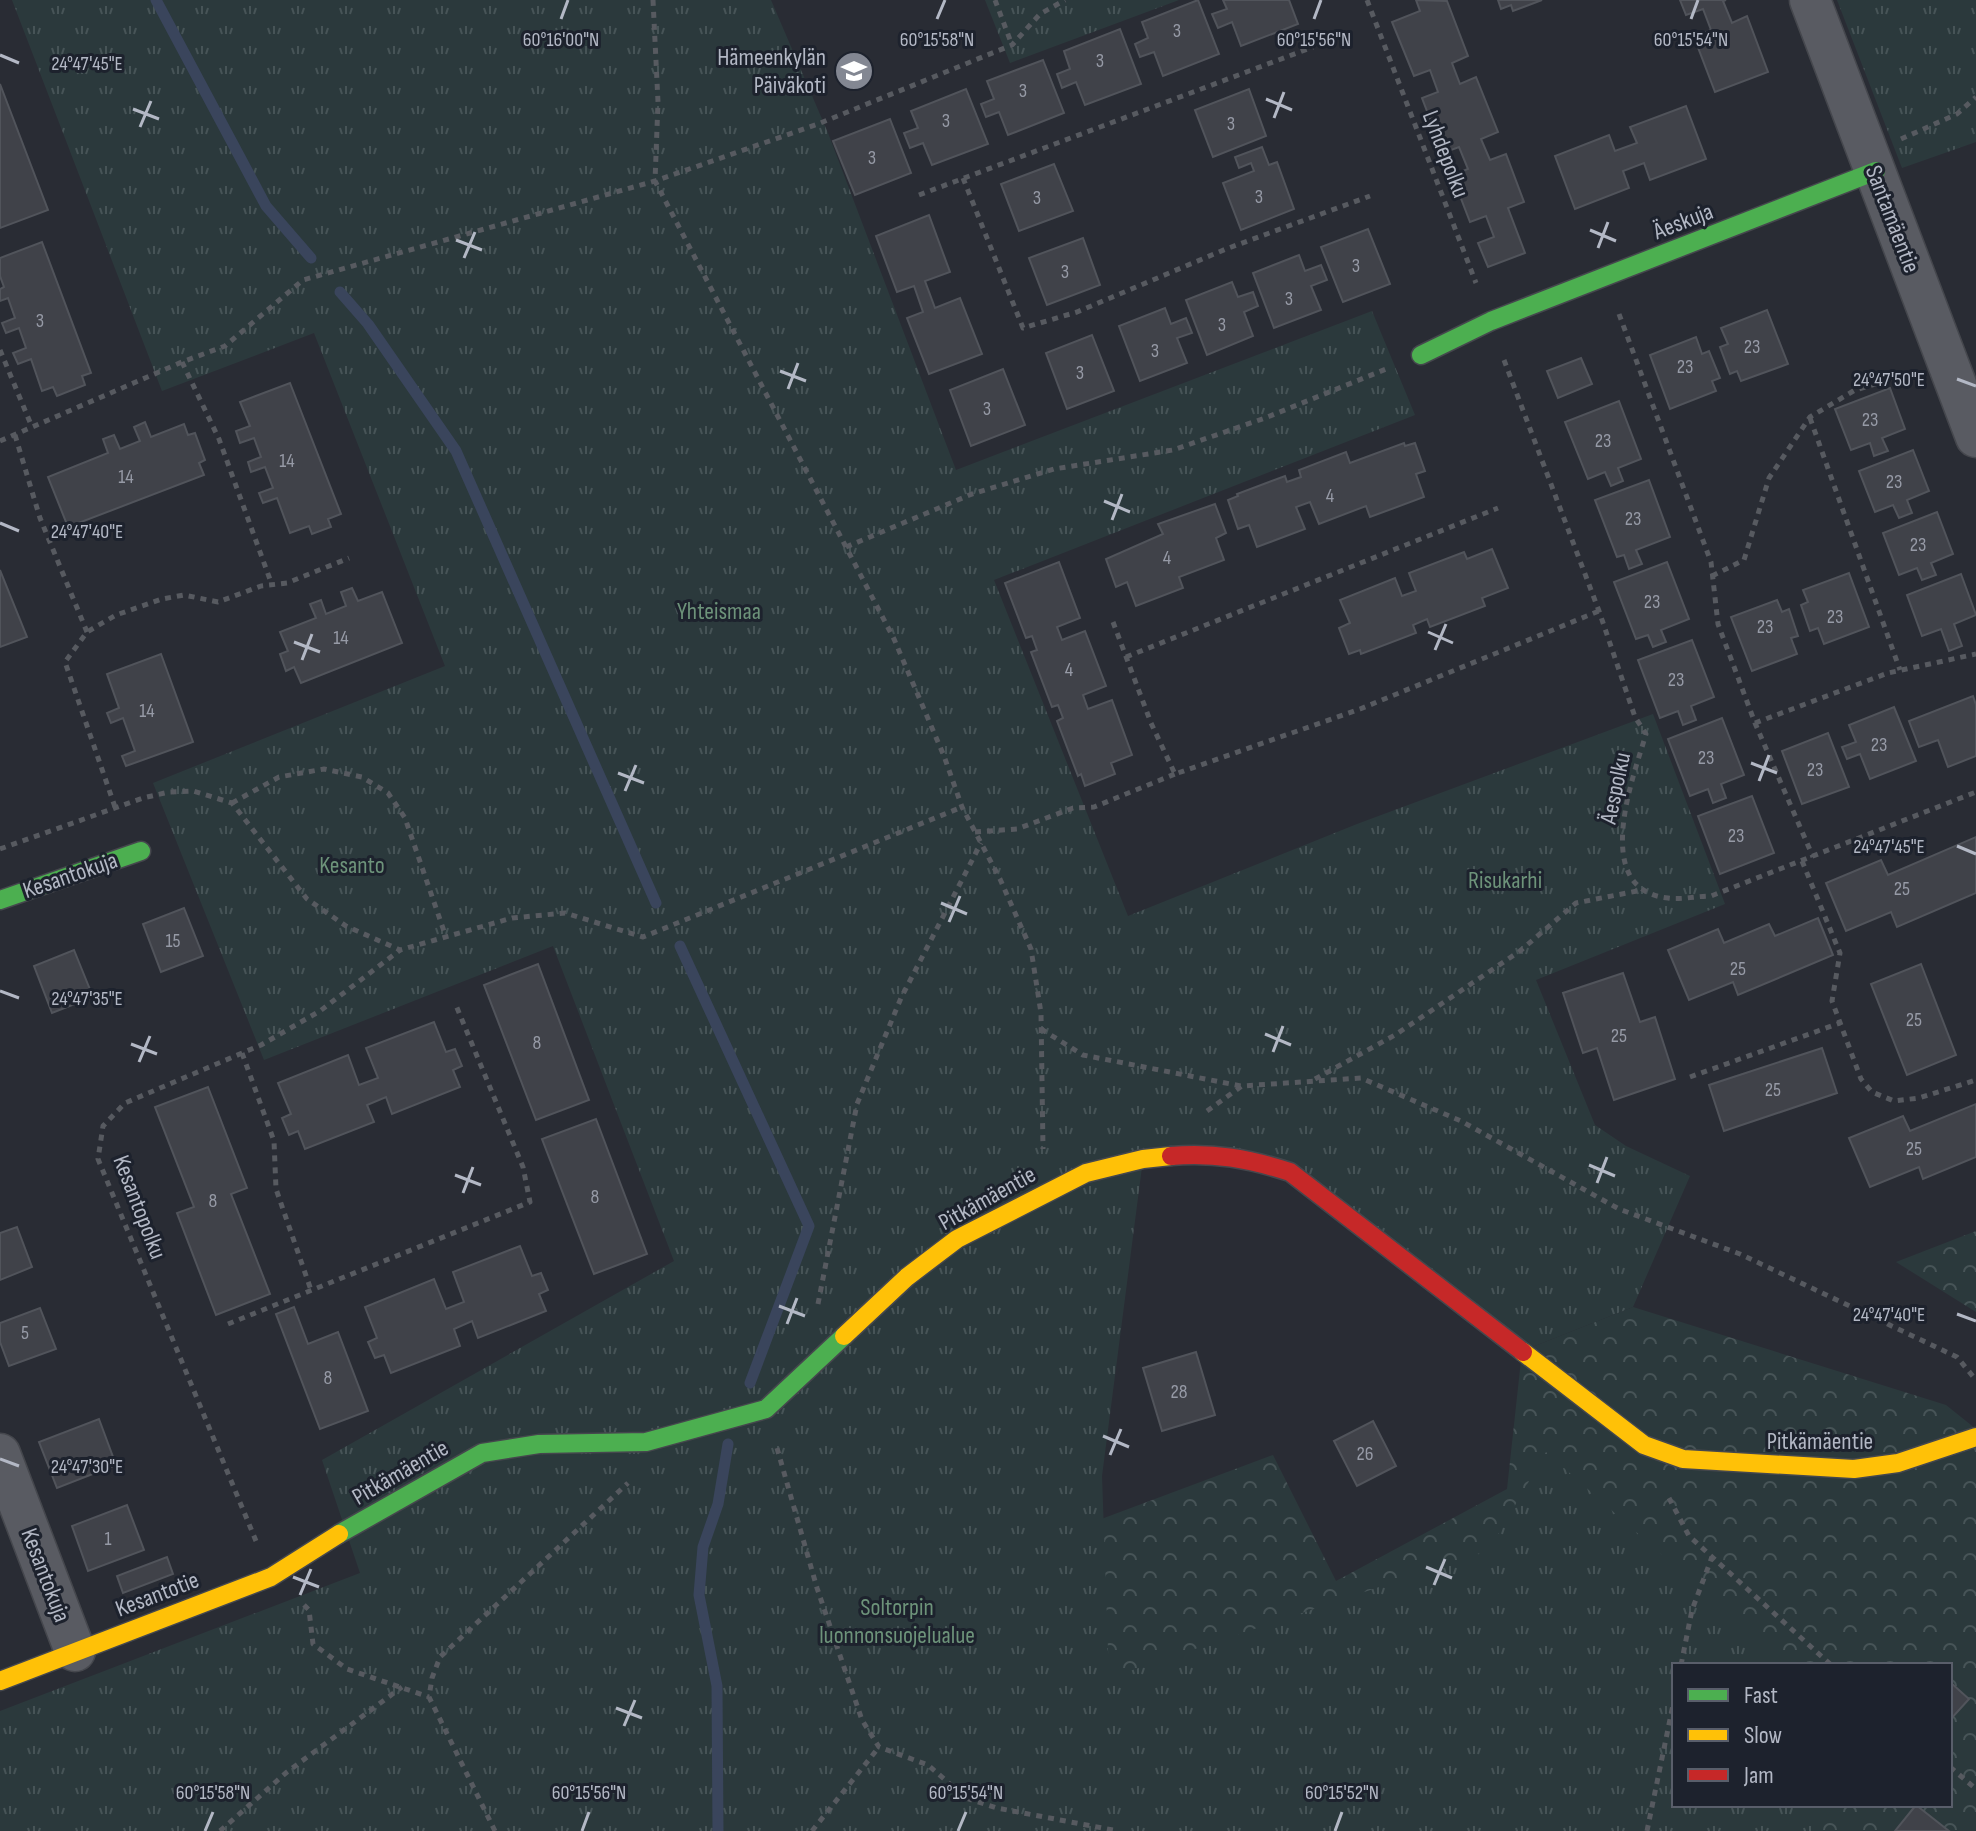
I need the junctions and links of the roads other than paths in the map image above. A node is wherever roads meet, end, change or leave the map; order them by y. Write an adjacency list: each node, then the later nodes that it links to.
1 (1810, 0): 2 (street, Santamäentie)
2 (1872, 163): 3 (street, Äeskuja); 4 (street, Santamäentie)
3 (1421, 355)
4 (1976, 437)
5 (141, 851): 6 (street, Kesantokuja)
6 (0, 900)
7 (1976, 1437): 9 (street, Pitkämäentie)
8 (0, 1454): 10 (street, Kesantokuja)
9 (325, 1542): 10 (street, Kesantotie)
10 (75, 1651): 11 (street, Kesantotie)
11 (0, 1681)

